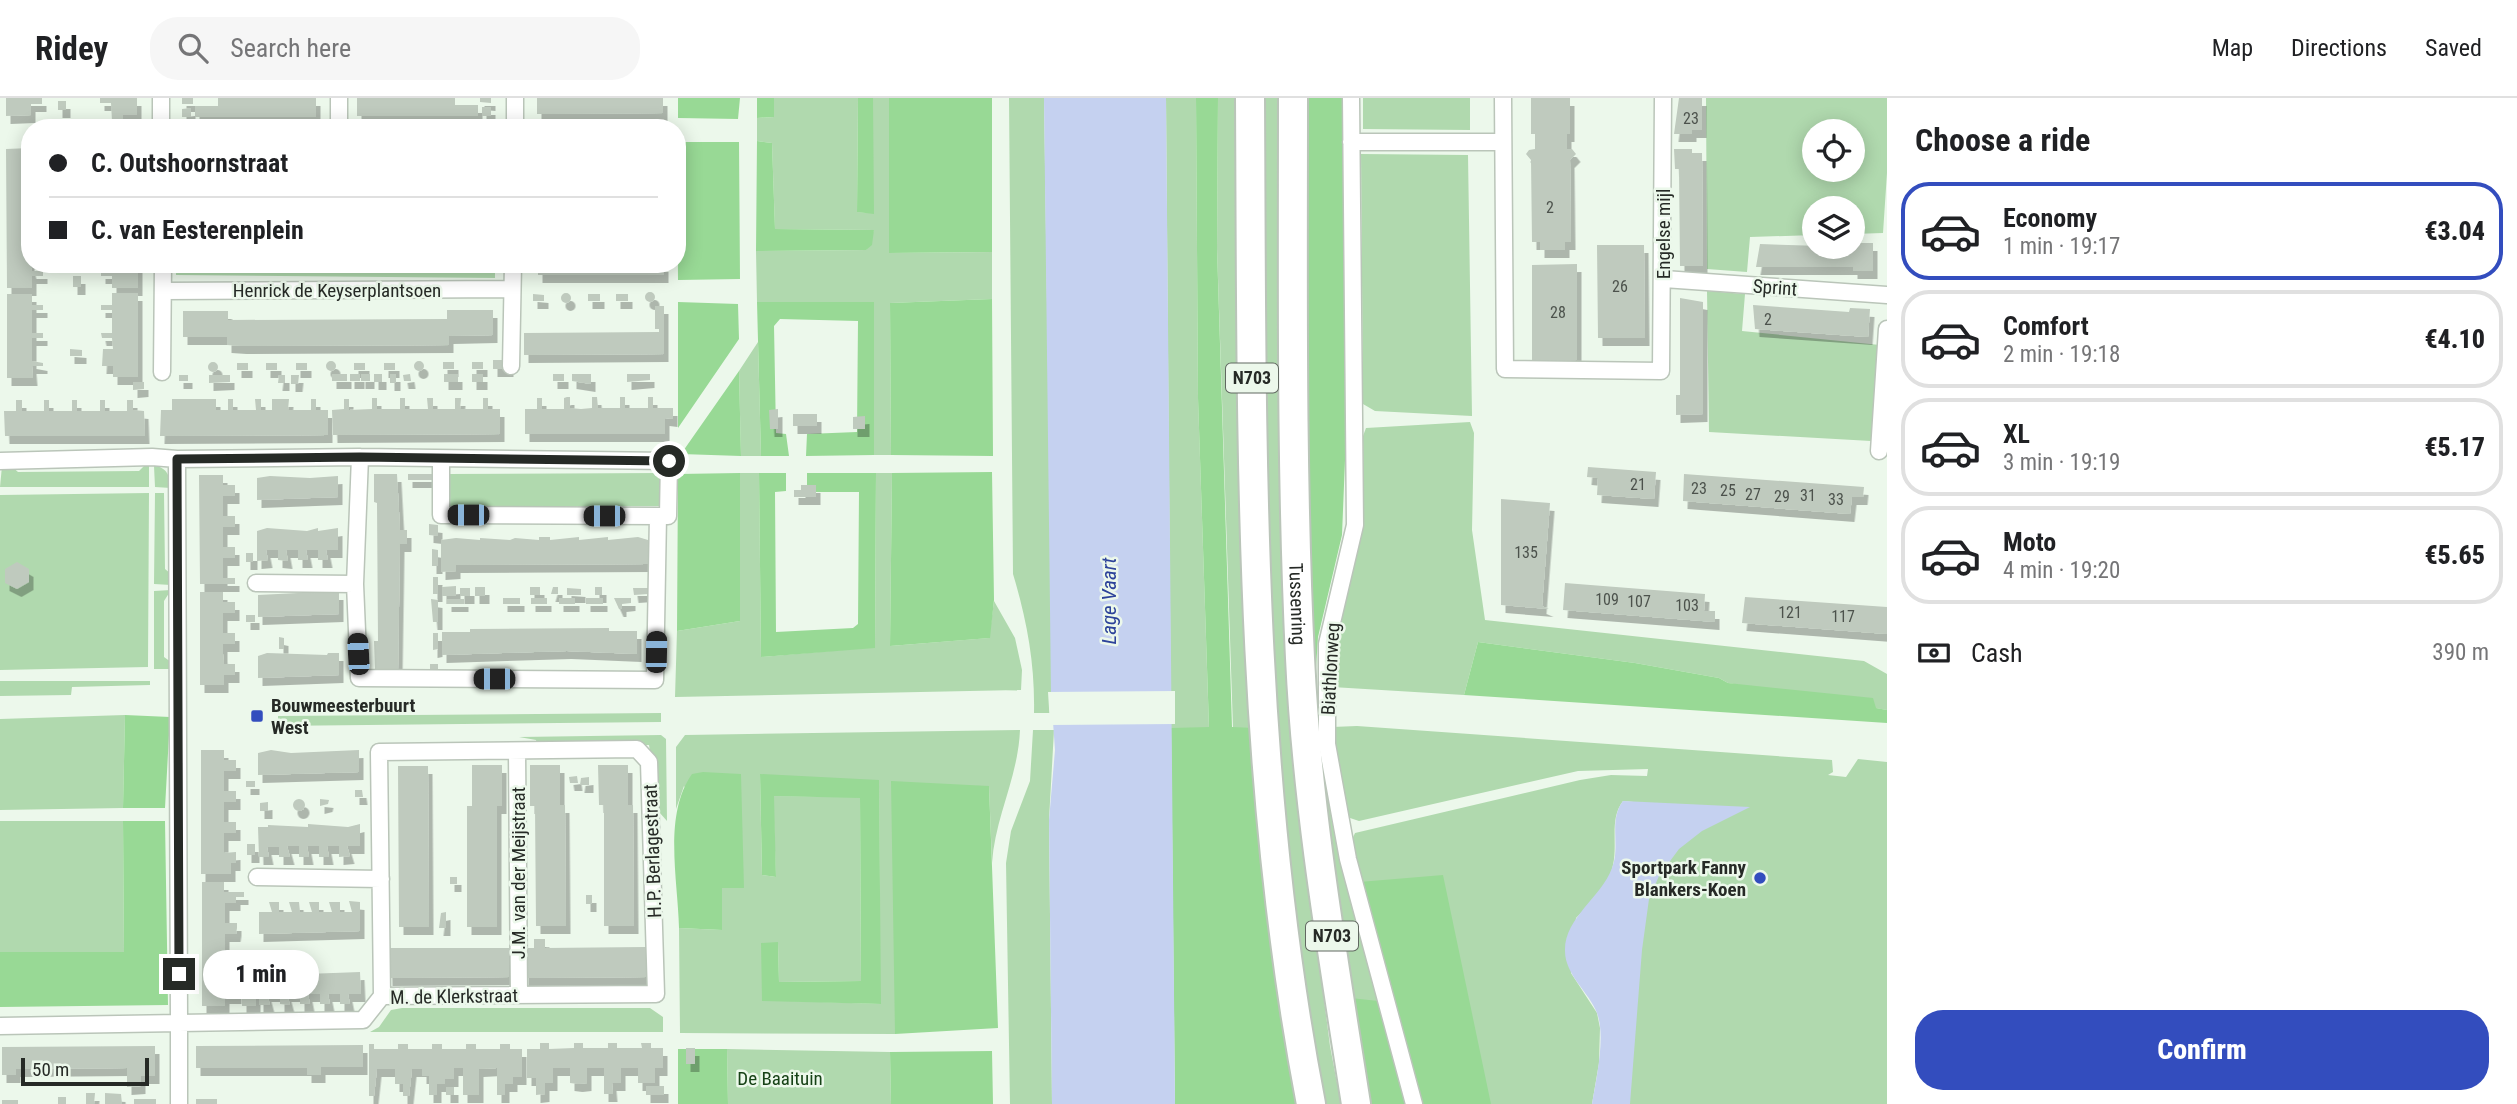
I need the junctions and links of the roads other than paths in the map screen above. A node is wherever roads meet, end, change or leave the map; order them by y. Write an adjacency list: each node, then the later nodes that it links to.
1 (161, 98): 9 (street)
2 (339, 98): 10 (street)
3 (516, 98): 11 (street)
4 (1251, 98): 40 (highway, Tussenring / N703)
5 (1293, 98): 41 (highway, Tussenring / N703)
6 (1351, 98): 12 (street, Biathlonweg)
7 (1503, 98): 13 (street)
8 (1663, 98): 16 (street, Engelse mijl)
9 (161, 119)
10 (339, 119)
11 (515, 119)
12 (1351, 142): 13 (street); 42 (street, Biathlonweg)
13 (1502, 142): 16 (street, Engelse mijl)
14 (163, 273): 18 (street)
15 (513, 273): 17 (street)
16 (1664, 279): 19 (street, Sprint)
17 (512, 289): 18 (street, Henrick de Keyserplantsoen); 21 (street)
18 (163, 291): 22 (street)
19 (1887, 295)
20 (1887, 329): 23 (street)
21 (511, 366)
22 (162, 372)
23 (1879, 451)
24 (360, 457): 25 (street); 26 (street); 30 (street)
25 (177, 459): 27 (street); 37 (street)
26 (442, 460): 28 (street); 28 (street)
27 (0, 461)
28 (658, 516): 30 (street)
29 (256, 583): 30 (street)
30 (355, 584)
31 (517, 751): 33 (street, H.P. Berlagestraat); 34 (street, H.P. Berlagestraat); 35 (street, J.M. van der Meijstraat)
32 (257, 877): 33 (street)
33 (381, 879): 36 (street)
34 (656, 993): 35 (street, M. de Klerkstraat)
35 (519, 995): 36 (street, M. de Klerkstraat)
36 (382, 996): 37 (street, M. de Klerkstraat)
37 (179, 1023): 38 (street); 39 (street)
38 (0, 1026)
39 (179, 1104)
40 (1311, 1104)
41 (1356, 1104)
42 (1414, 1104)

